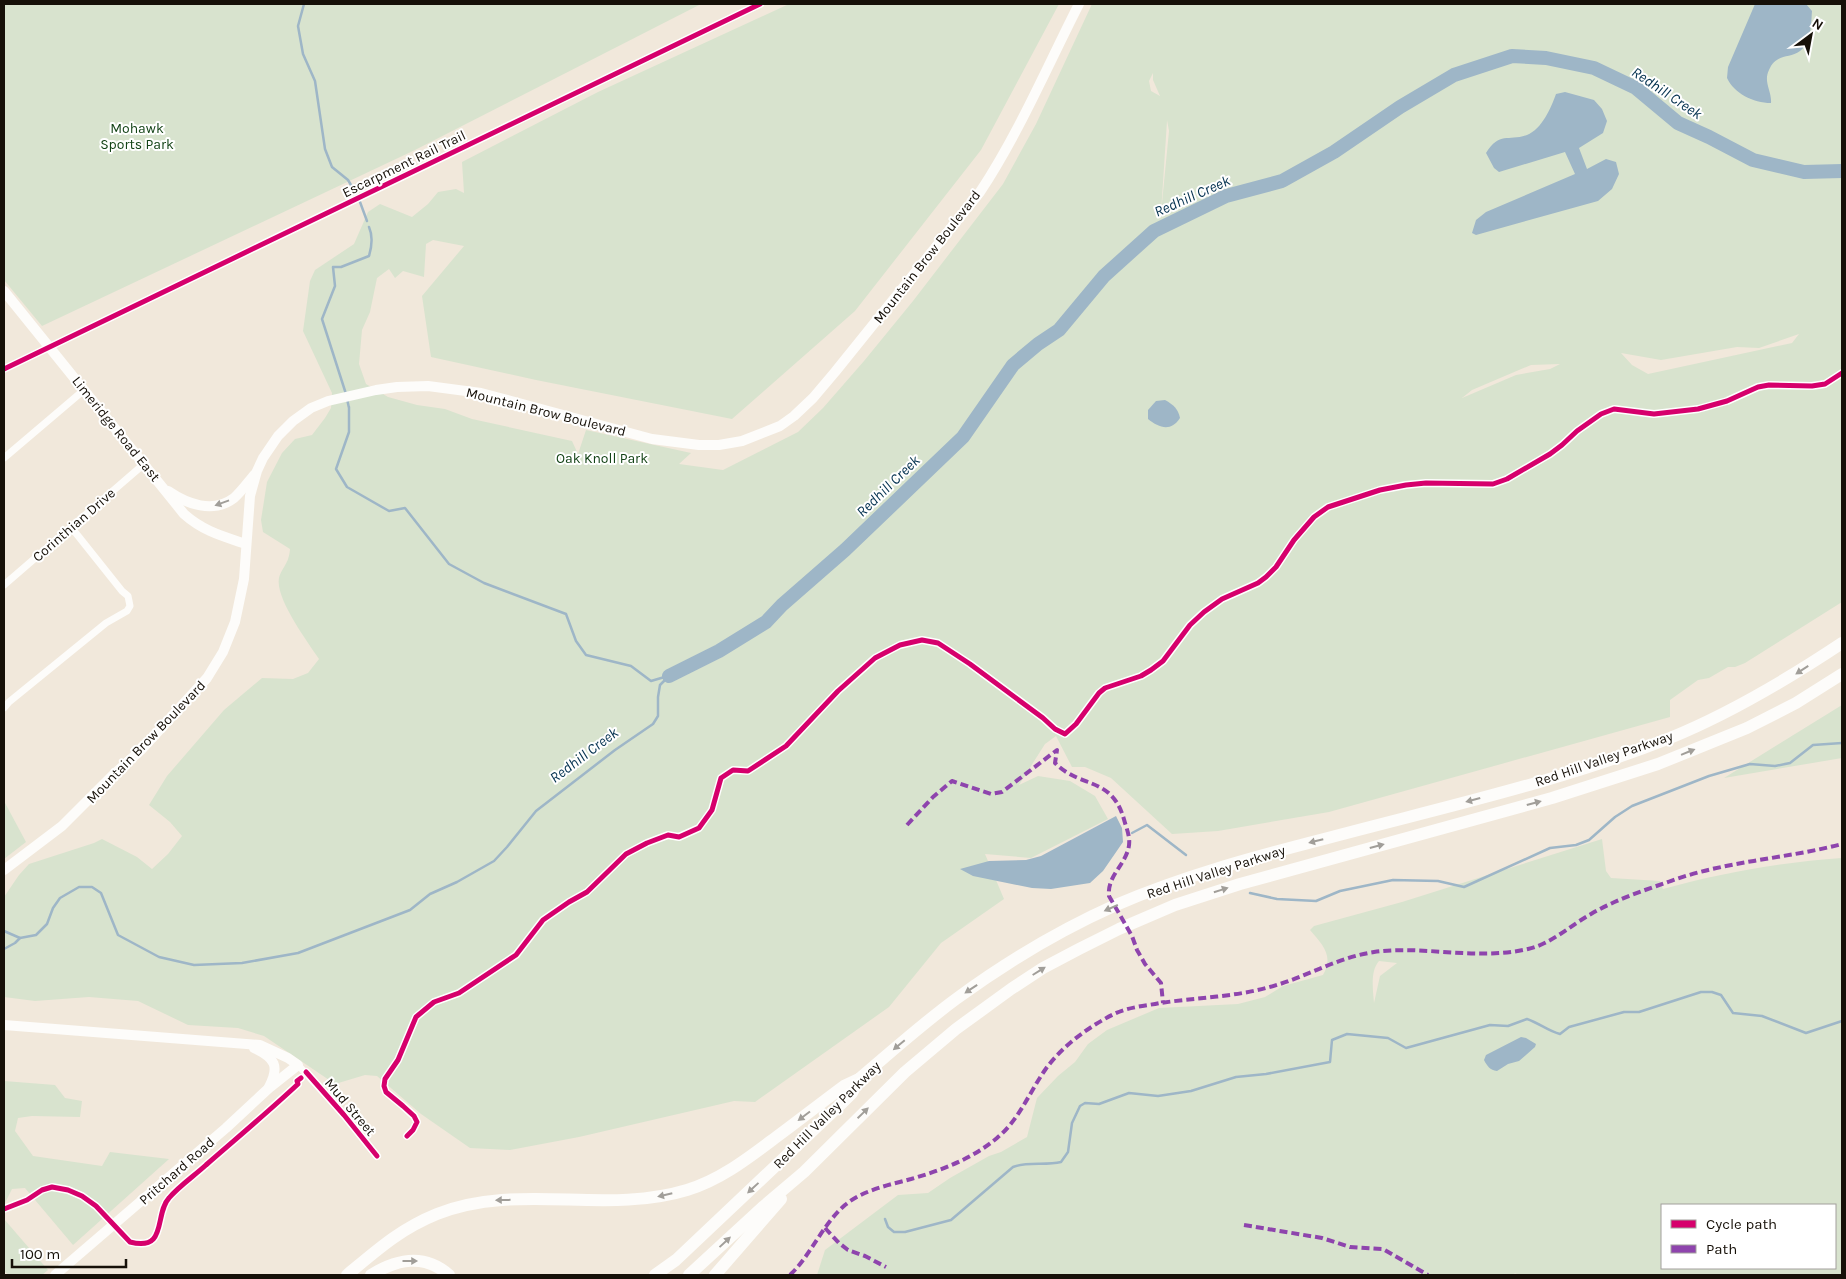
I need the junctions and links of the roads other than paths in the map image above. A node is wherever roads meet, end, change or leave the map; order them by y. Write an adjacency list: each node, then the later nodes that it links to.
1 (1078, 4): 6 (main road, Mountain Brow Boulevard)
2 (4, 291): 3 (main road, Limeridge Road East)
3 (84, 390): 4 (street); 5 (main road, Limeridge Road East)
4 (4, 458)
5 (144, 464): 7 (main road, Limeridge Road East); 8 (street, Corinthian Drive)
6 (257, 472): 7 (main road, one-way to 7); 9 (main road, Mountain Brow Boulevard)
7 (161, 486): 9 (main road, Limeridge Road East)
8 (71, 527): 10 (street, Corinthian Drive); 13 (street)
9 (246, 544): 14 (main road, Mountain Brow Boulevard)
10 (4, 585)
11 (1842, 643): 18 (highway, Red Hill Valley Parkway, one-way to 18)
12 (1842, 674): 21 (highway, Red Hill Valley Parkway, one-way to 12)
13 (4, 708)
14 (4, 870)
15 (4, 1025): 16 (main road, Mud Street)
16 (236, 1043): 17 (main road, Mud Street); 19 (main road)
17 (298, 1065): 19 (main road, Pritchard Road); 20 (street, Mud Street)
18 (859, 1078): 22 (highway, one-way to 22); 27 (highway, Red Hill Valley Parkway, one-way to 27)
19 (269, 1088): 23 (main road, Pritchard Road)
20 (377, 1156)
21 (804, 1172): 28 (highway, Red Hill Valley Parkway, one-way to 21); 29 (highway)
22 (356, 1271): 24 (highway)
23 (55, 1275)
24 (347, 1275)
25 (371, 1275): 26 (highway, one-way to 26)
26 (449, 1275)
27 (655, 1275)
28 (690, 1275)
29 (714, 1275)

